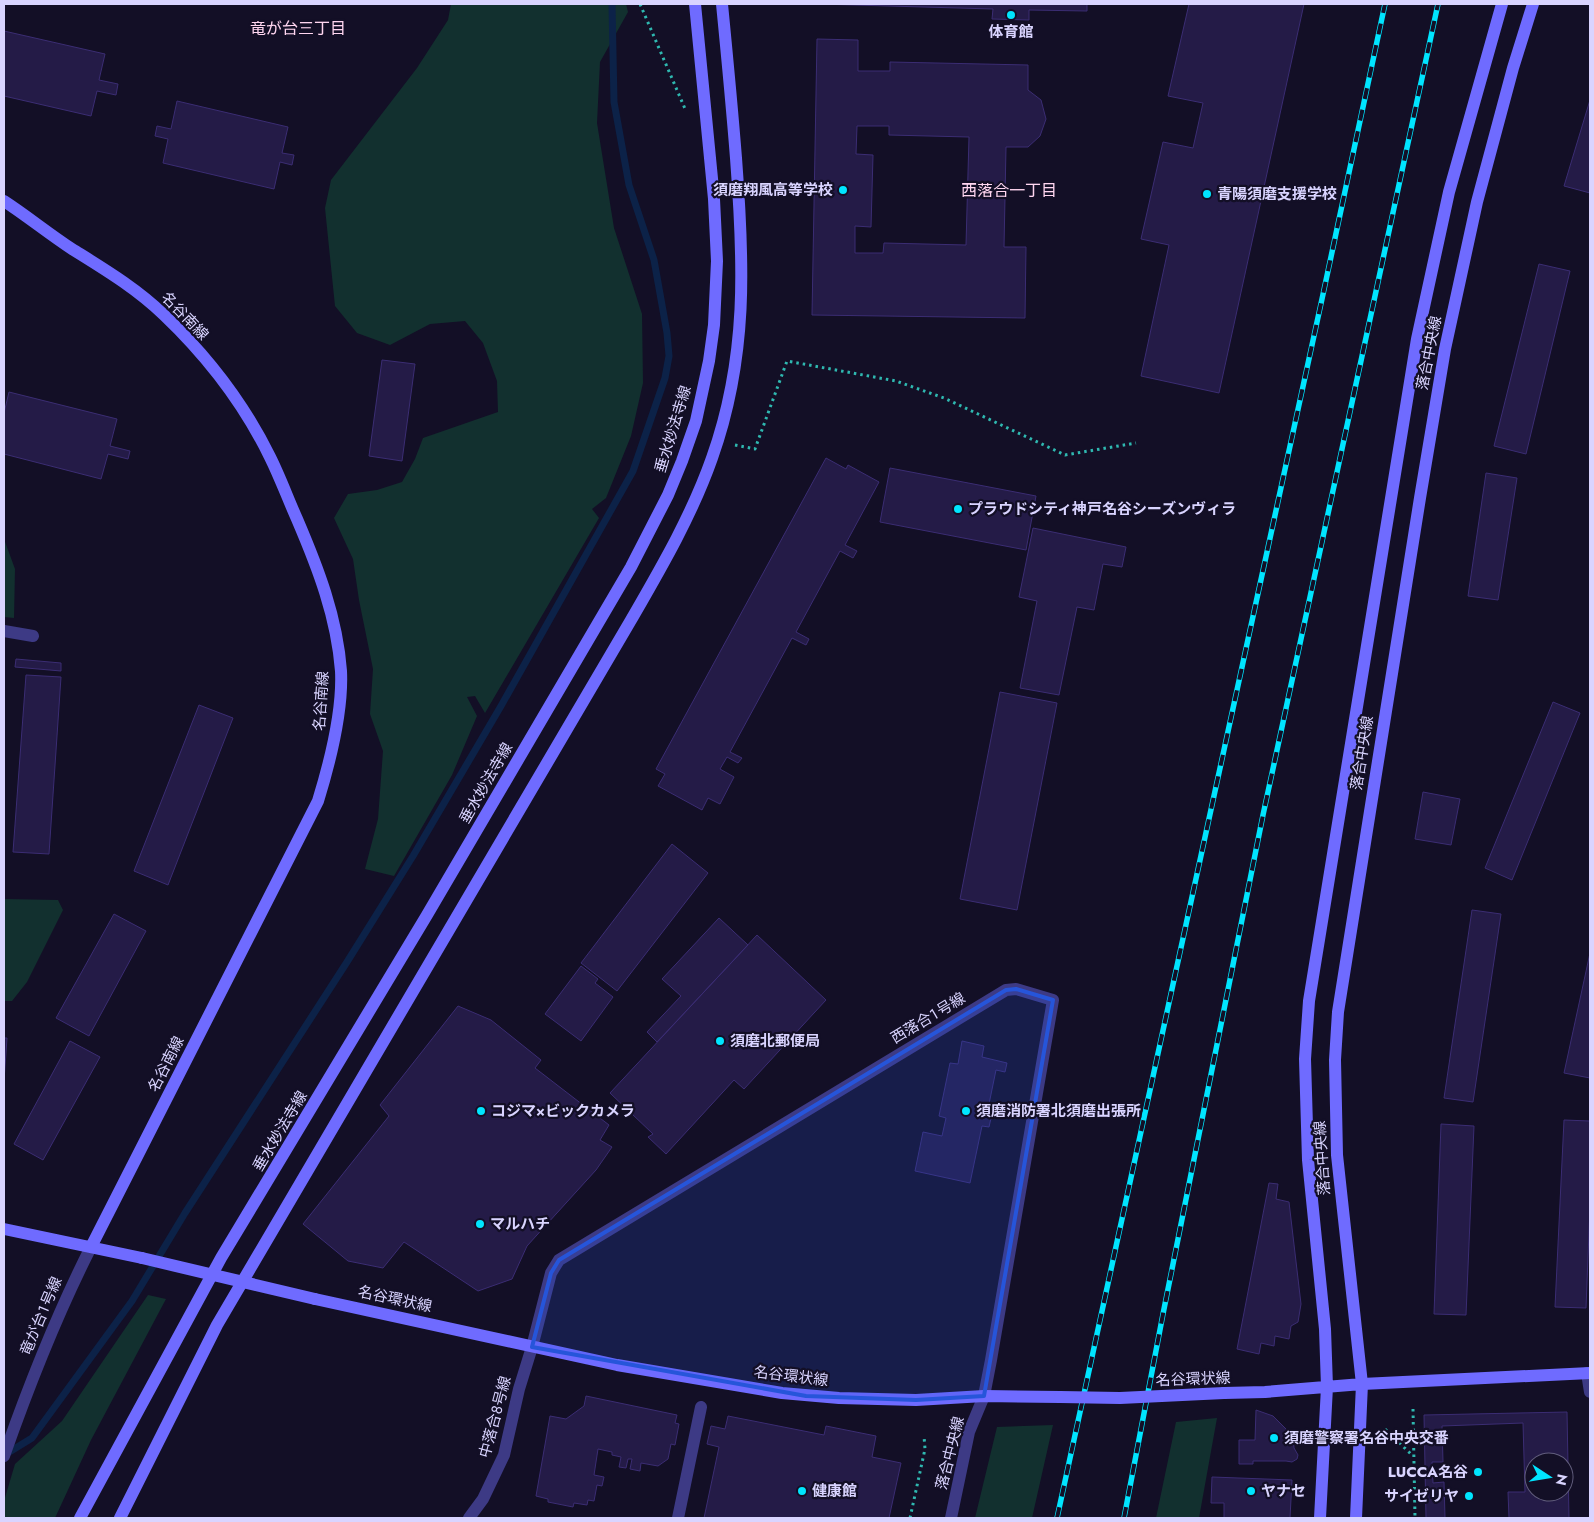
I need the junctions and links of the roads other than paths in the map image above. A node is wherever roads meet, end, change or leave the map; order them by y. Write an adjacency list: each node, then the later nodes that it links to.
1 (695, 4): 18 (street, 垂水妙法寺線)
2 (722, 4): 19 (street)
3 (1502, 4): 13 (street, 落合中央線)
4 (1533, 4): 12 (street, 落合中央線)
5 (4, 201): 9 (street, 名谷南線)
6 (4, 631): 7 (street)
7 (33, 636)
8 (4, 1229): 9 (street, 名谷環状線)
9 (91, 1248): 10 (street, 名谷環状線, bridge); 17 (street, 竜が台１号線)
10 (532, 1347): 15 (street, 名谷環状線); 15 (street, 西落合１号線); 20 (street, 中落合８号線)
11 (1588, 1373): 12 (street, 名谷環状線); 14 (street)
12 (1362, 1384): 13 (street, 名谷環状線); 24 (street, 落合中央線)
13 (1327, 1387): 15 (street, 名谷環状線, bridge); 23 (street, 落合中央線)
14 (1590, 1392)
15 (984, 1396): 22 (street, 落合中央線)
16 (701, 1407): 21 (street)
17 (4, 1456)
18 (80, 1518)
19 (120, 1518)
20 (468, 1518)
21 (678, 1518)
22 (951, 1518)
23 (1320, 1518)
24 (1356, 1518)

